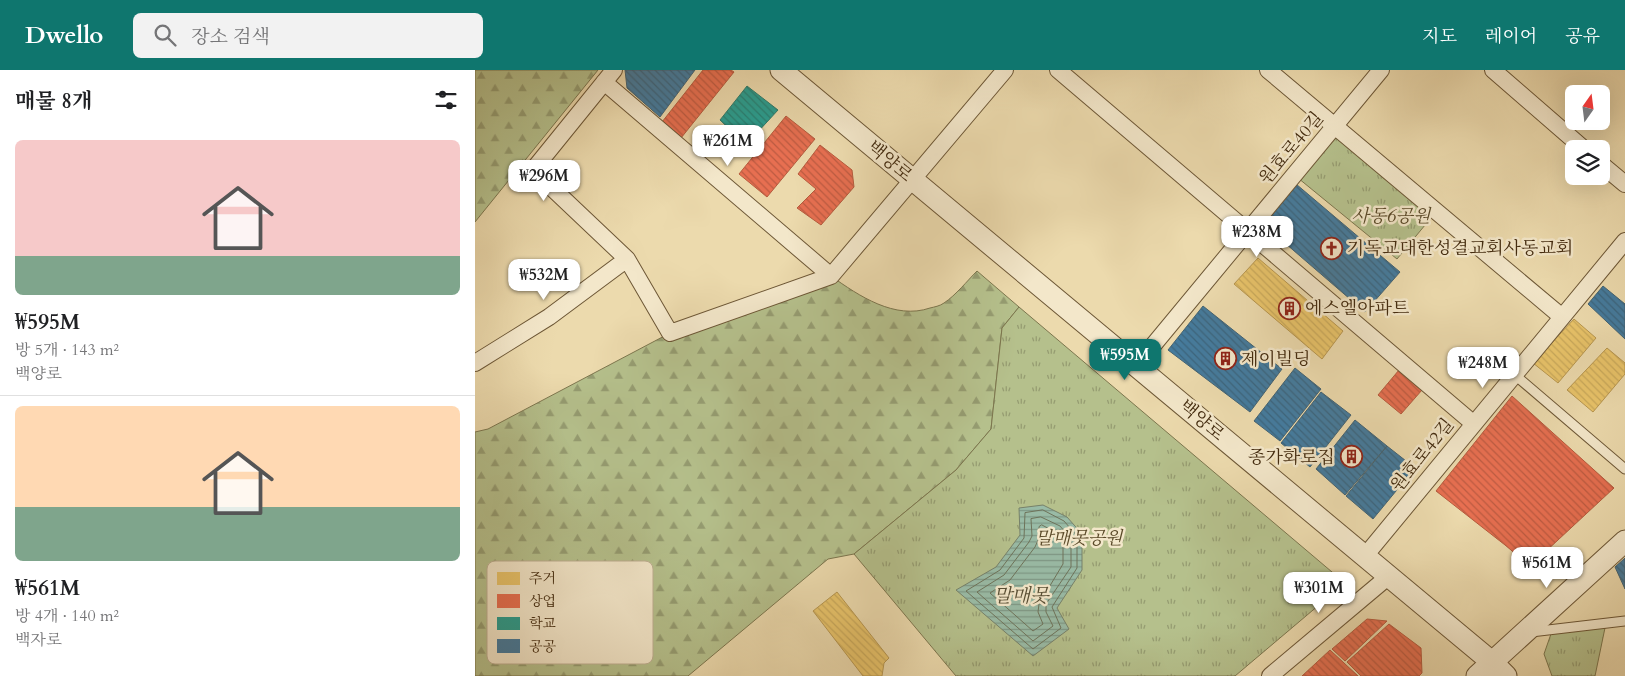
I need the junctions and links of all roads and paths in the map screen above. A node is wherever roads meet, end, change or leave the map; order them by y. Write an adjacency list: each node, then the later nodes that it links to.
1 (781, 70): 11 (street, 백양로)
2 (1005, 70): 11 (street)
3 (1058, 70): 13 (street)
4 (1269, 70): 8 (street)
5 (1381, 70): 8 (street, 원효로40길)
6 (1493, 70): 9 (street)
7 (609, 76): 15 (street); 16 (street)
8 (1335, 126): 13 (street, 원효로40길); 17 (street)
9 (1574, 140)
10 (1610, 172): 12 (street)
11 (913, 180): 16 (street); 19 (street, 백양로)
12 (1625, 184)
13 (1248, 230): 19 (street, 원효로40길); 21 (street)
14 (1625, 241): 17 (street, 원효로42길)
15 (627, 259): 16 (street); 18 (street)
16 (831, 276)
17 (1562, 317): 20 (street, 원효로42길)
18 (475, 363)
19 (1137, 366): 24 (street, 백양로)
20 (1515, 375): 21 (street, 원효로42길); 22 (lane)
21 (1474, 424): 24 (street, 원효로42길)
22 (1625, 469)
23 (1625, 541): 27 (street)
24 (1365, 556): 25 (street, 백양로)
25 (1389, 576): 28 (street, 백양로); 29 (street)
26 (1625, 621): 27 (lane)
27 (1525, 633): 28 (street)
28 (1492, 672)
29 (1270, 676)

